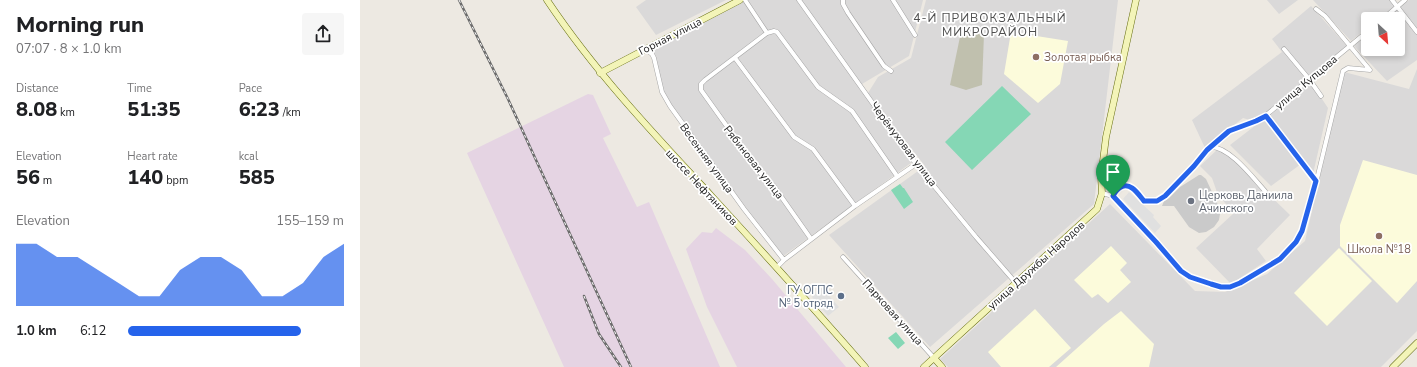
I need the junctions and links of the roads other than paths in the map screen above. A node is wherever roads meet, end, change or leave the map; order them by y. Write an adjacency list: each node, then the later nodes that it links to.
1 (547, 0): 22 (street, шоссе Нефтяников)
2 (740, 0): 18 (street, Горная улица)
3 (745, 0): 14 (street)
4 (799, 0): 27 (street, Черёмуховая улица)
5 (843, 0): 21 (street)
6 (893, 0): 15 (street)
7 (1136, 0): 31 (street, улица Дружбы Народов)
8 (1392, 0): 10 (street)
9 (1405, 0): 10 (street)
10 (1398, 7): 12 (street); 13 (street)
11 (1316, 9): 17 (street)
12 (1392, 12)
13 (1417, 32)
14 (767, 33): 20 (street); 28 (street)
15 (915, 35)
16 (1361, 37): 17 (street, улица Купцова)
17 (1350, 46): 23 (street, улица Купцова); 29 (street)
18 (645, 49): 22 (street, Горная улица); 36 (street, Весенняя улица)
19 (1284, 49): 23 (street)
20 (735, 58): 33 (street); 34 (street, Рябиновая улица)
21 (891, 71)
22 (600, 73): 37 (street, шоссе Нефтяников)
23 (1309, 79): 24 (street); 25 (street, улица Купцова)
24 (1321, 96)
25 (1266, 116): 26 (street, улица Купцова); 29 (street)
26 (1211, 147): 30 (street); 32 (street, улица Купцова)
27 (916, 164): 28 (street); 38 (street, Черёмуховая улица)
28 (897, 176): 33 (street)
29 (1316, 181): 32 (street)
30 (1265, 191)
31 (1102, 193): 32 (street); 38 (street, улица Дружбы Народов)
32 (1113, 196)
33 (855, 206): 34 (street)
34 (811, 239): 36 (street)
35 (843, 257): 40 (street, Парковая улица)
36 (784, 260): 37 (street)
37 (777, 268): 41 (street, шоссе Нефтяников)
38 (1016, 283): 40 (street, улица Дружбы Народов)
39 (1417, 343): 44 (street)
40 (934, 358): 42 (street, улица Дружбы Народов); 43 (street, Парковая улица)
41 (865, 367)
42 (924, 367)
43 (942, 367)
44 (1393, 367)

